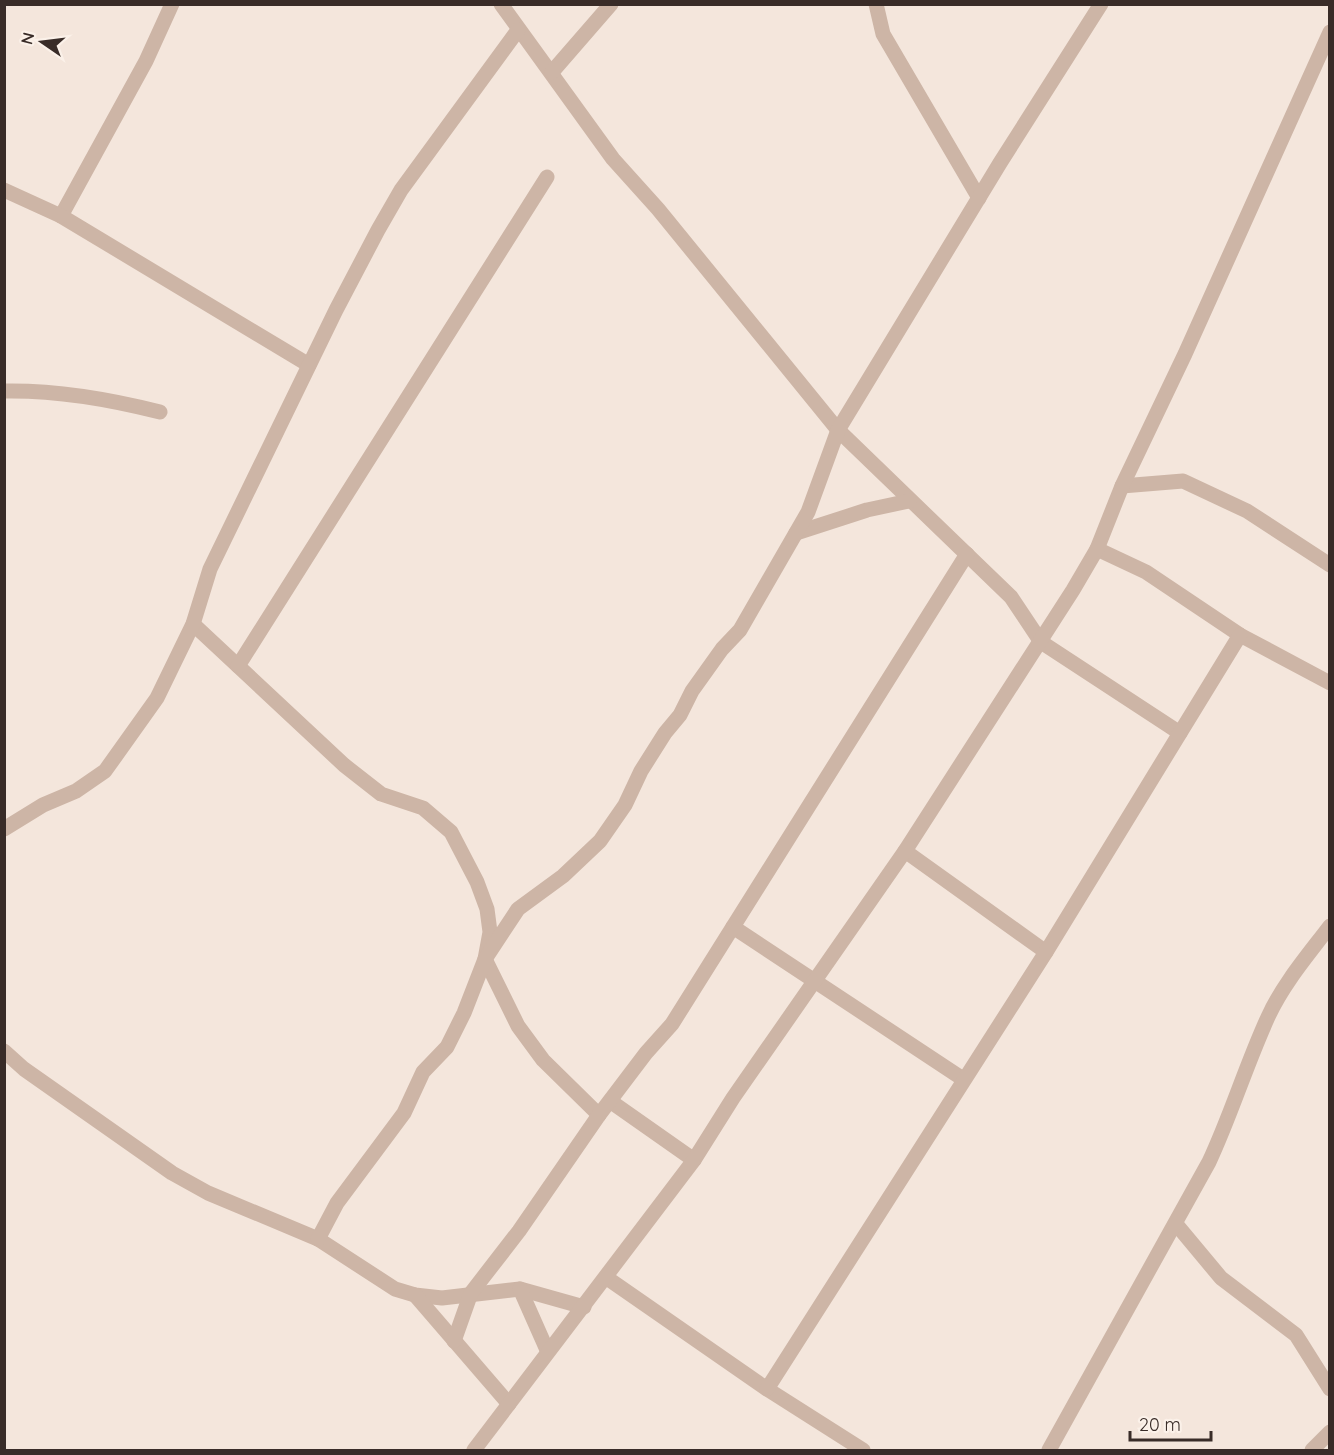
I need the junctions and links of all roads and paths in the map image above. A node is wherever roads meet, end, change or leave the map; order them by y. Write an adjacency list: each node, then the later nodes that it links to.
1 (172, 4): 12 (street)
2 (501, 4): 6 (street)
3 (611, 4): 8 (street)
4 (876, 4): 11 (street)
5 (1101, 4): 11 (street)
6 (519, 30): 8 (street); 13 (street)
7 (1329, 32): 17 (street)
8 (552, 72): 16 (street)
9 (547, 177): 26 (street)
10 (4, 190): 12 (street)
11 (979, 198): 16 (street)
12 (61, 216): 13 (street)
13 (309, 365): 23 (street)
14 (4, 391): 15 (street)
15 (160, 412)
16 (838, 430): 18 (street); 19 (street)
17 (1122, 486): 20 (street); 22 (street)
18 (909, 501): 19 (street); 21 (street)
19 (796, 533): 34 (street)
20 (1097, 549): 24 (street); 25 (street)
21 (967, 554): 25 (street); 32 (street)
22 (1329, 565)
23 (193, 624): 26 (street); 29 (street)
24 (1240, 635): 27 (street); 28 (street)
25 (1041, 642): 28 (street); 30 (street)
26 (238, 666): 34 (street)
27 (1329, 683)
28 (1180, 733): 33 (street)
29 (4, 829)
30 (905, 851): 33 (street); 35 (street)
31 (1329, 926): 41 (street)
32 (733, 927): 35 (street); 38 (street)
33 (1046, 952): 37 (street)
34 (485, 959): 39 (street); 42 (street)
35 (814, 981): 37 (street); 40 (street)
36 (4, 1052): 42 (street)
37 (963, 1079): 50 (street)
38 (610, 1101): 39 (street); 40 (street)
39 (599, 1115): 45 (street)
40 (694, 1160): 43 (street)
41 (1176, 1224): 51 (street); 56 (street)
42 (318, 1239): 46 (street)
43 (607, 1278): 47 (street); 50 (street)
44 (520, 1289): 45 (street); 47 (street); 49 (street)
45 (471, 1293): 46 (street); 48 (street)
46 (415, 1295): 48 (street)
47 (584, 1307): 49 (street)
48 (454, 1341): 52 (street)
49 (548, 1350): 52 (street)
50 (767, 1389): 55 (street)
51 (1329, 1389)
52 (509, 1404): 54 (street)
53 (1329, 1432): 57 (street)
54 (474, 1450)
55 (863, 1450)
56 (1049, 1450)
57 (1312, 1450)

